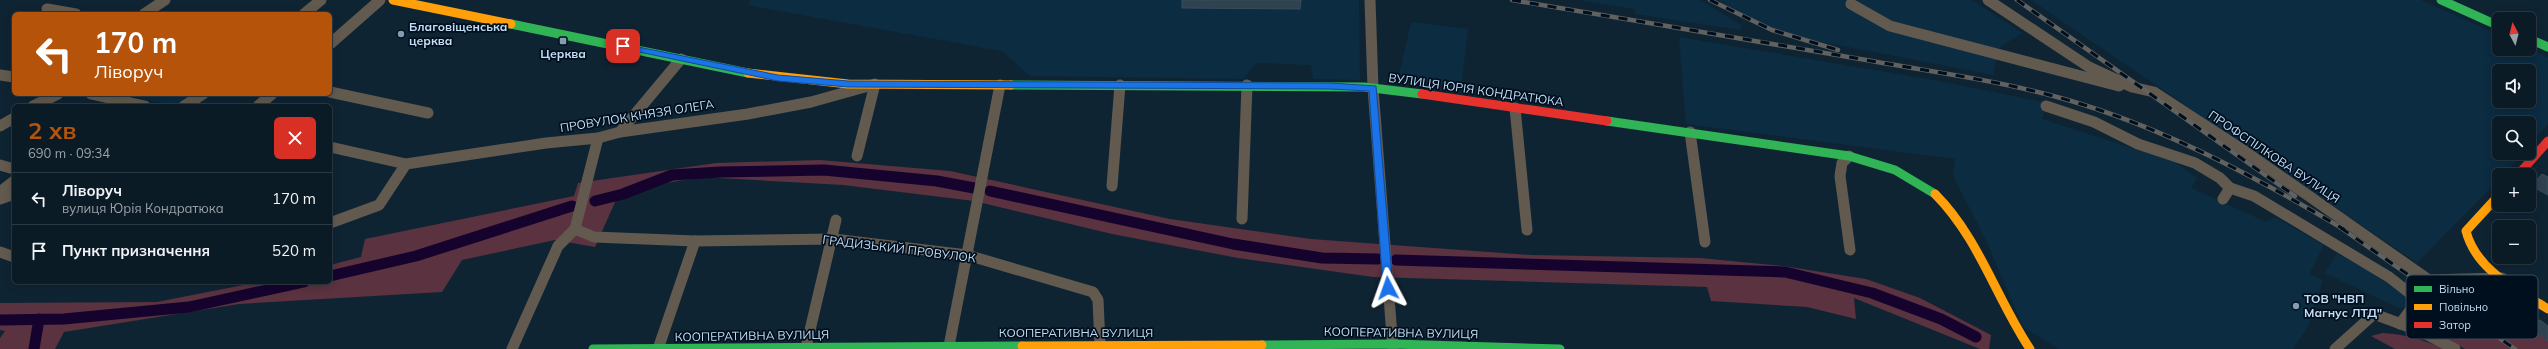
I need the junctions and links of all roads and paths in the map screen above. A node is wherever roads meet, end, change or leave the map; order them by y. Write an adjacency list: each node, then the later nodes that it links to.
1 (165, 0): 11 (street)
2 (321, 0): 12 (street)
3 (380, 0): 14 (street)
4 (393, 0): 17 (street, ВУЛИЦЯ ЮРІЯ КОНДРАТЮКА)
5 (1370, 0): 24 (street)
6 (1988, 0): 25 (street, ПРОФСПІЛКОВА ВУЛИЦЯ)
7 (2441, 0): 13 (street)
8 (1851, 4): 25 (street)
9 (47, 8): 10 (street)
10 (66, 12)
11 (147, 12)
12 (306, 12)
13 (2492, 23)
14 (332, 42)
15 (2536, 42): 16 (street)
16 (2548, 47)
17 (681, 59): 20 (street, ВУЛИЦЯ ЮРІЯ КОНДРАТЮКА); 40 (street)
18 (0, 75): 19 (street)
19 (12, 77)
20 (875, 84): 22 (street, ВУЛИЦЯ ЮРІЯ КОНДРАТЮКА); 40 (street, ПРОВУЛОК КНЯЗЯ ОЛЕГА); 45 (street)
21 (1120, 84): 22 (street, ВУЛИЦЯ ЮРІЯ КОНДРАТЮКА); 23 (street, ВУЛИЦЯ ЮРІЯ КОНДРАТЮКА); 52 (street)
22 (1000, 85): 69 (street)
23 (1247, 85): 24 (street, ВУЛИЦЯ ЮРІЯ КОНДРАТЮКА); 59 (street)
24 (1373, 88): 36 (street, ВУЛИЦЯ ЮРІЯ КОНДРАТЮКА); 82 (street)
25 (2139, 90): 71 (street, ПРОФСПІЛКОВА ВУЛИЦЯ)
26 (332, 92): 37 (street)
27 (54, 96): 31 (street)
28 (99, 96): 32 (street)
29 (200, 96): 33 (street)
30 (270, 96): 34 (street)
31 (37, 104)
32 (136, 104)
33 (187, 104)
34 (260, 104)
35 (2046, 106): 53 (street)
36 (1515, 108): 41 (street, ВУЛИЦЯ ЮРІЯ КОНДРАТЮКА); 63 (street)
37 (428, 113)
38 (12, 119): 39 (street)
39 (0, 126)
40 (620, 132): 42 (street, ПРОВУЛОК КНЯЗЯ ОЛЕГА)
41 (1690, 132): 46 (street, ВУЛИЦЯ ЮРІЯ КОНДРАТЮКА); 66 (street)
42 (598, 138): 47 (street, ПРОВУЛОК КНЯЗЯ ОЛЕГА); 62 (street)
43 (2548, 141): 50 (street)
44 (332, 147): 47 (street, ПРОВУЛОК КНЯЗЯ ОЛЕГА)
45 (857, 156)
46 (1849, 156): 67 (street); 84 (street, ВУЛИЦЯ ЮРІЯ КОНДРАТЮКА)
47 (406, 164): 61 (street)
48 (0, 165): 49 (street)
49 (12, 168)
50 (2524, 168)
51 (12, 183): 54 (street)
52 (1112, 186)
53 (2230, 188): 57 (street); 73 (street)
54 (0, 192)
55 (12, 195): 56 (street)
56 (0, 199)
57 (2223, 200)
58 (2492, 202): 72 (street)
59 (1242, 219)
60 (836, 220): 64 (street)
61 (332, 222)
62 (575, 229): 65 (street, ГРАДИЗЬКИЙ ПРОВУЛОК); 85 (street)
63 (1527, 230)
64 (833, 239): 65 (street, ГРАДИЗЬКИЙ ПРОВУЛОК); 69 (street, ГРАДИЗЬКИЙ ПРОВУЛОК); 83 (street)
65 (695, 241): 87 (street)
66 (1705, 242)
67 (1850, 250)
68 (0, 252): 70 (street)
69 (967, 255): 80 (street, ГРАДИЗЬКИЙ ПРОВУЛОК); 81 (street)
70 (12, 256)
71 (2422, 275)
72 (2498, 275)
73 (2406, 290)
74 (2538, 302): 75 (street)
75 (2548, 309)
76 (2406, 316): 77 (street)
77 (2400, 324): 78 (street); 90 (street)
78 (2406, 327)
79 (2433, 339): 91 (street)
80 (1100, 344): 81 (street, КООПЕРАТИВНА ВУЛИЦЯ); 82 (street, КООПЕРАТИВНА ВУЛИЦЯ)
81 (949, 346): 83 (street, КООПЕРАТИВНА ВУЛИЦЯ)
82 (1393, 346): 88 (street, КООПЕРАТИВНА ВУЛИЦЯ)
83 (806, 347): 87 (street, КООПЕРАТИВНА ВУЛИЦЯ)
84 (2026, 347)
85 (512, 349)
86 (594, 349): 87 (street, КООПЕРАТИВНА ВУЛИЦЯ)
87 (658, 349)
88 (1542, 349): 89 (street, КООПЕРАТИВНА ВУЛИЦЯ)
89 (1560, 349)
90 (2335, 349)
91 (2455, 349)

